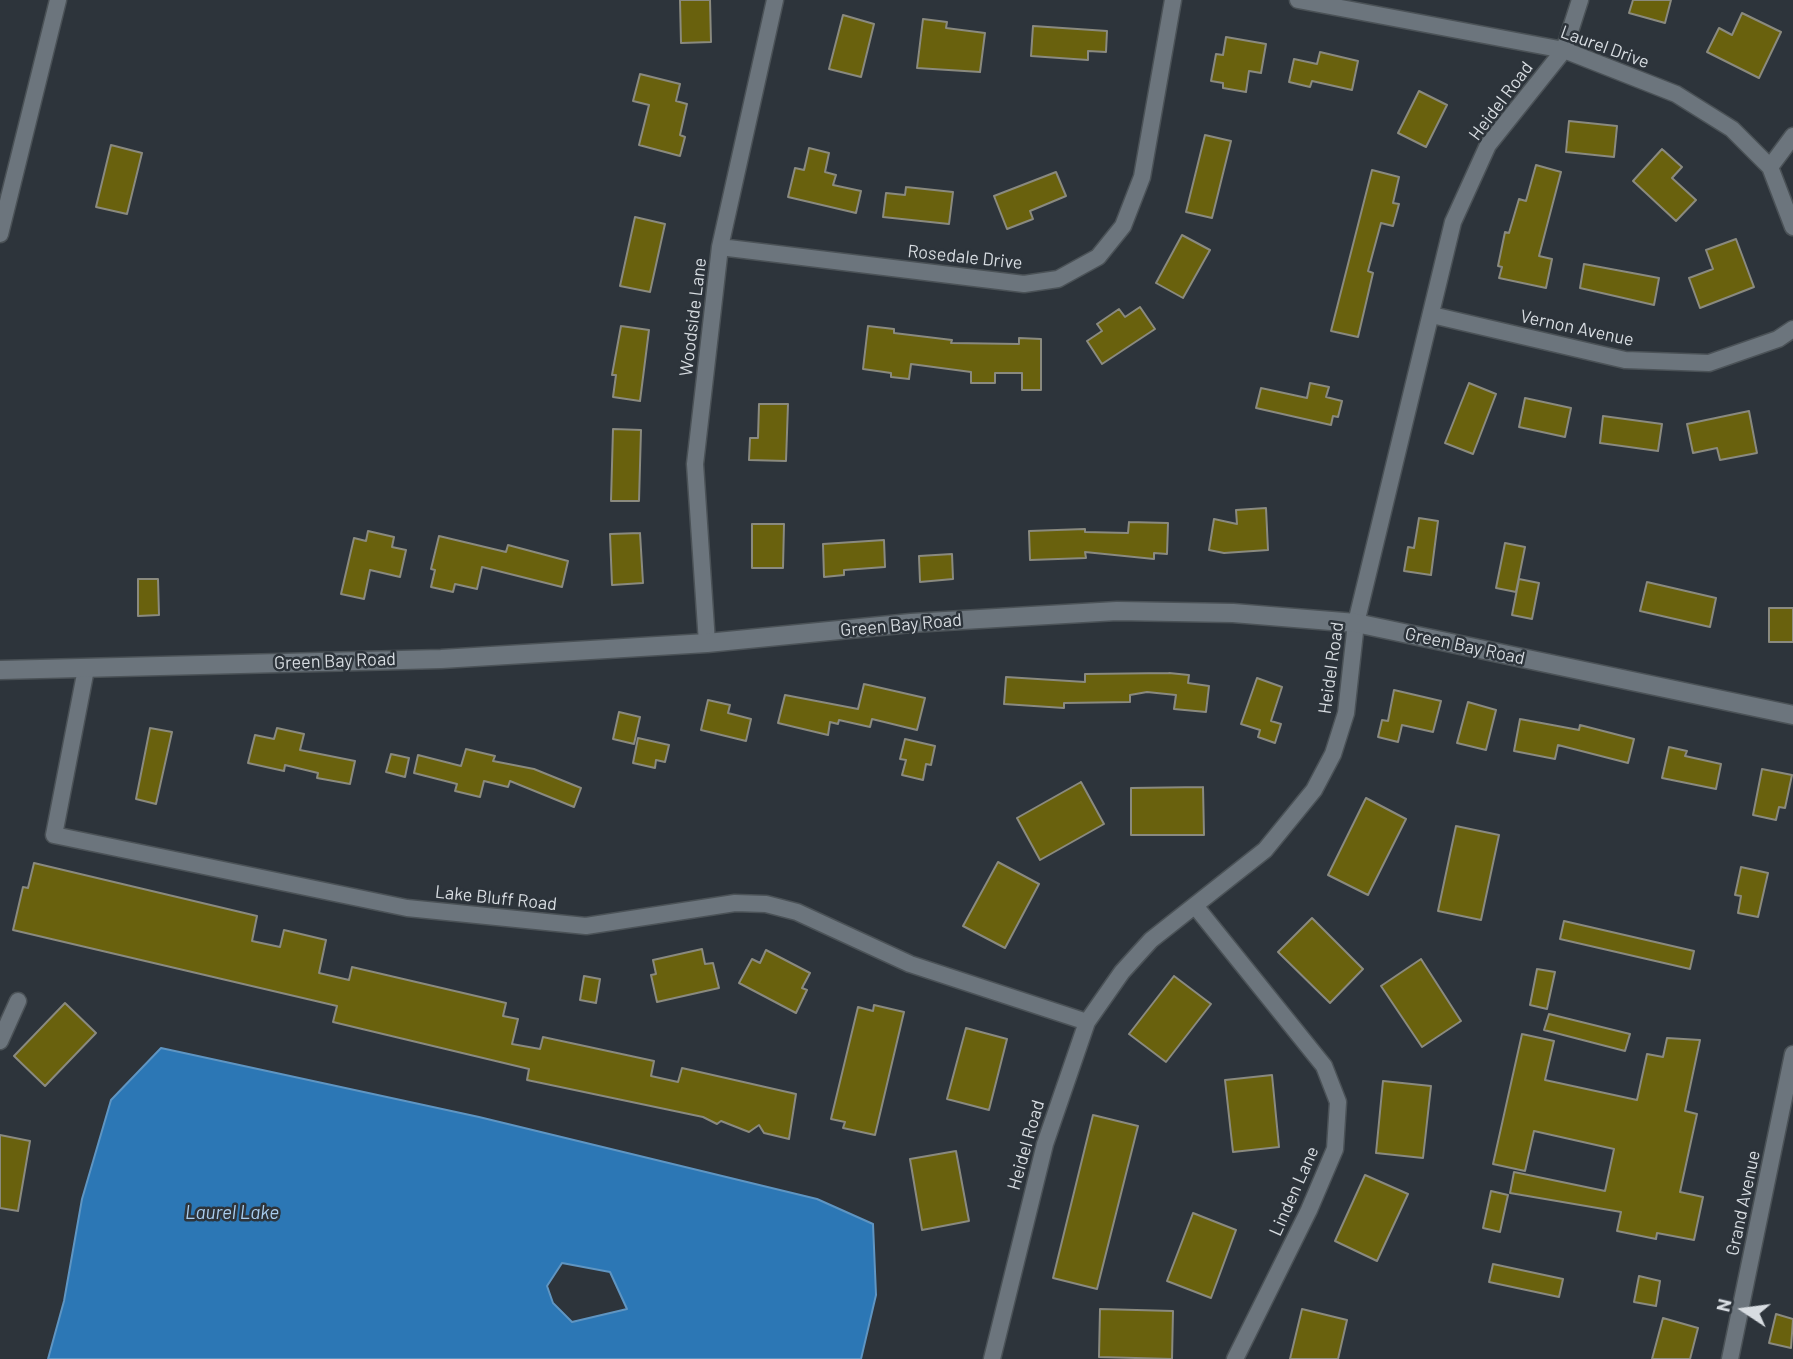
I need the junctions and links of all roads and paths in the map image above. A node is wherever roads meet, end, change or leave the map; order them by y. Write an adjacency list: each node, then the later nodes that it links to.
1 (58, 0): 10 (street)
2 (775, 0): 11 (street, Woodside Lane)
3 (1172, 0): 11 (street, Rosedale Drive)
4 (1298, 0): 6 (street, Laurel Drive)
5 (1580, 0): 6 (street, Heidel Road)
6 (1564, 50): 8 (street, Laurel Drive); 12 (street, Heidel Road)
7 (1793, 136): 8 (street)
8 (1770, 167): 9 (street, Laurel Drive)
9 (1793, 227)
10 (0, 234)
11 (720, 247): 15 (street, Woodside Lane)
12 (1432, 316): 13 (street, Vernon Avenue); 14 (street, Heidel Road)
13 (1793, 329)
14 (1356, 623): 15 (street, Green Bay Road); 18 (street, Green Bay Road); 19 (street, Heidel Road)
15 (707, 643): 16 (street, Green Bay Road)
16 (86, 669): 17 (street, Green Bay Road); 21 (street, Lake Bluff Road)
17 (0, 670)
18 (1793, 715)
19 (1196, 907): 21 (street, Heidel Road); 25 (street, Linden Lane)
20 (18, 1001): 22 (street)
21 (1087, 1022): 24 (street, Heidel Road)
22 (0, 1041)
23 (1793, 1054): 26 (street, Grand Avenue)
24 (992, 1359)
25 (1235, 1359)
26 (1730, 1359)

